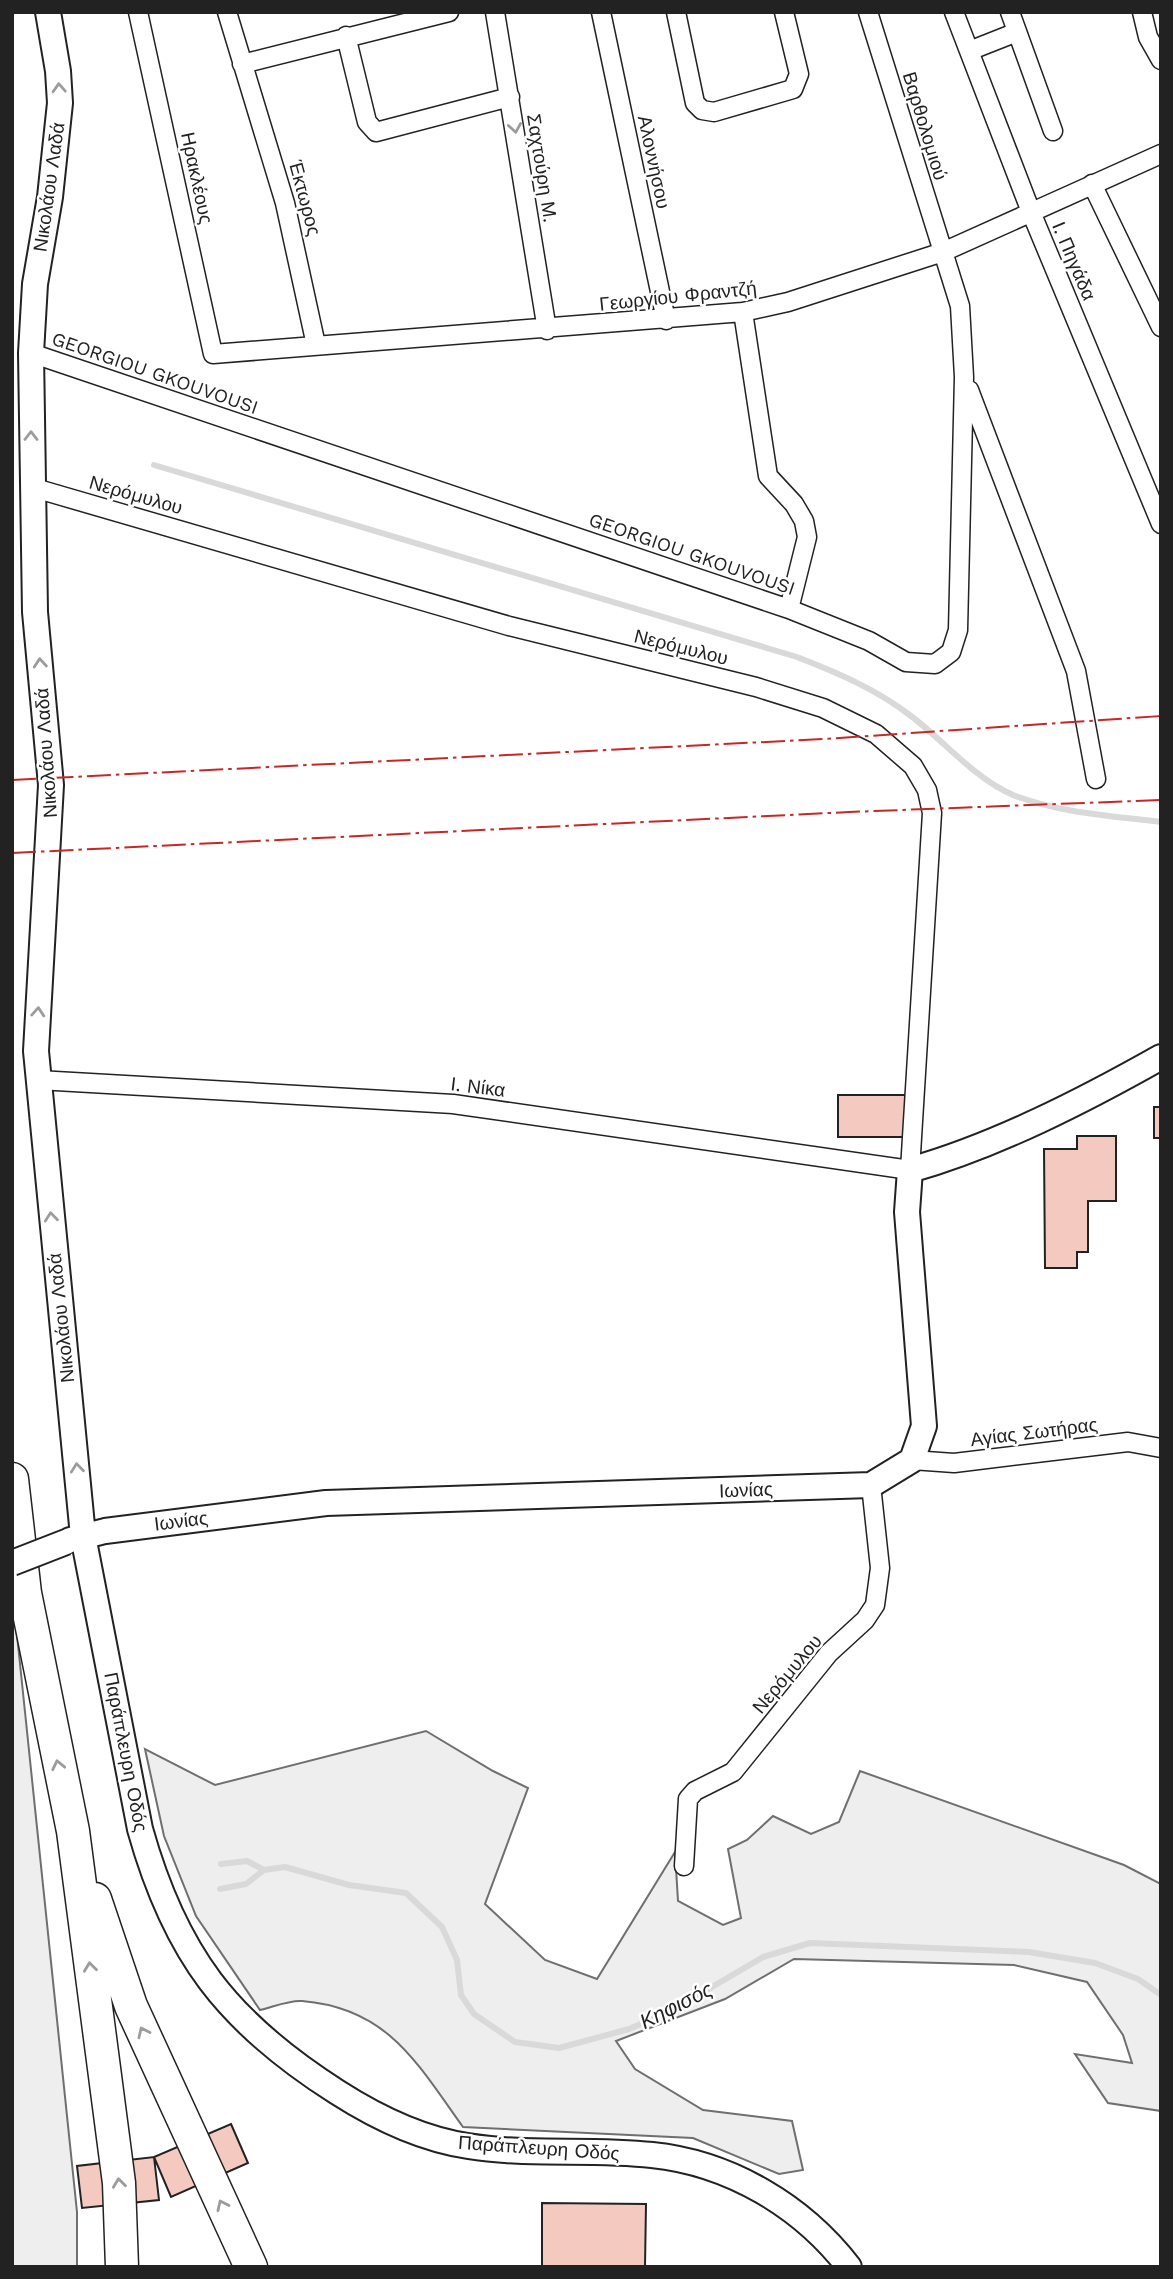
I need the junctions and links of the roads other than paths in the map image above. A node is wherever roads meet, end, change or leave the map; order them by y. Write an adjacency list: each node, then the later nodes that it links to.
1 (48, 12): 29 (street, Νικολάου Λαδά, one-way to 1)
2 (138, 12): 30 (street, Ηρακλέους)
3 (227, 12): 17 (street, Έκτωρος)
4 (449, 12): 14 (street)
5 (495, 12): 18 (street, Σαχτούρη Μ.)
6 (601, 12): 25 (street, Αλοννήσου)
7 (676, 12): 8 (street)
8 (784, 12)
9 (868, 12): 23 (street, Βαρθολομιού)
10 (954, 12): 15 (street, Ι. Πηγάδα)
11 (1010, 12): 13 (street)
12 (1142, 12): 16 (street)
13 (1017, 33): 15 (street); 19 (street)
14 (346, 36): 17 (street); 18 (street)
15 (969, 51): 22 (street, Ι. Πηγάδα)
16 (1161, 60)
17 (242, 65): 28 (street, Έκτωρος)
18 (510, 96): 27 (street, Σαχτούρη Μ., one-way to 27)
19 (1053, 131)
20 (1161, 154): 21 (street, Γεωργίου Φραντζή)
21 (1092, 184): 22 (street, Γεωργίου Φραντζή); 26 (street)
22 (1031, 212): 23 (street, Γεωργίου Φραντζή); 33 (street, Ι. Πηγάδα)
23 (943, 252): 24 (street, Γεωργίου Φραντζή); 31 (street, GEORGIOU GKOUVOUSI)
24 (743, 312): 25 (street, Γεωργίου Φραντζή); 34 (street)
25 (666, 320): 27 (street, Γεωργίου Φραντζή)
26 (1161, 327)
27 (547, 330): 28 (street, Γεωργίου Φραντζή)
28 (316, 345): 30 (street, Γεωργίου Φραντζή)
29 (31, 353): 32 (street, Νικολάου Λαδά, one-way to 29); 34 (street, GEORGIOU GKOUVOUSI)
30 (214, 354)
31 (964, 377): 34 (street, GEORGIOU GKOUVOUSI); 35 (street)
32 (31, 487): 37 (street, Νικολάου Λαδά, one-way to 32); 38 (street, Νερόμυλου)
33 (1161, 524)
34 (789, 609)
35 (1096, 779)
36 (1161, 1057): 38 (street)
37 (38, 1080): 38 (street, Ι. Νίκα); 43 (street, Νικολάου Λαδά, one-way to 37)
38 (910, 1170): 40 (street)
39 (1161, 1448): 40 (street, Αγίας Σωτήρας)
40 (912, 1460): 42 (street, Ιωνίας)
41 (12, 1479): 45 (highway, one-way to 41)
42 (871, 1485): 43 (street, Ιωνίας); 46 (street, Νερόμυλου)
43 (74, 1539): 44 (street, Ιωνίας, bridge); 49 (street, Παράπλευρη Οδός)
44 (12, 1563)
45 (72, 1831): 47 (highway, one-way to 45); 48 (highway, one-way to 45)
46 (684, 1866)
47 (122, 2267)
48 (251, 2267)
49 (849, 2267)

